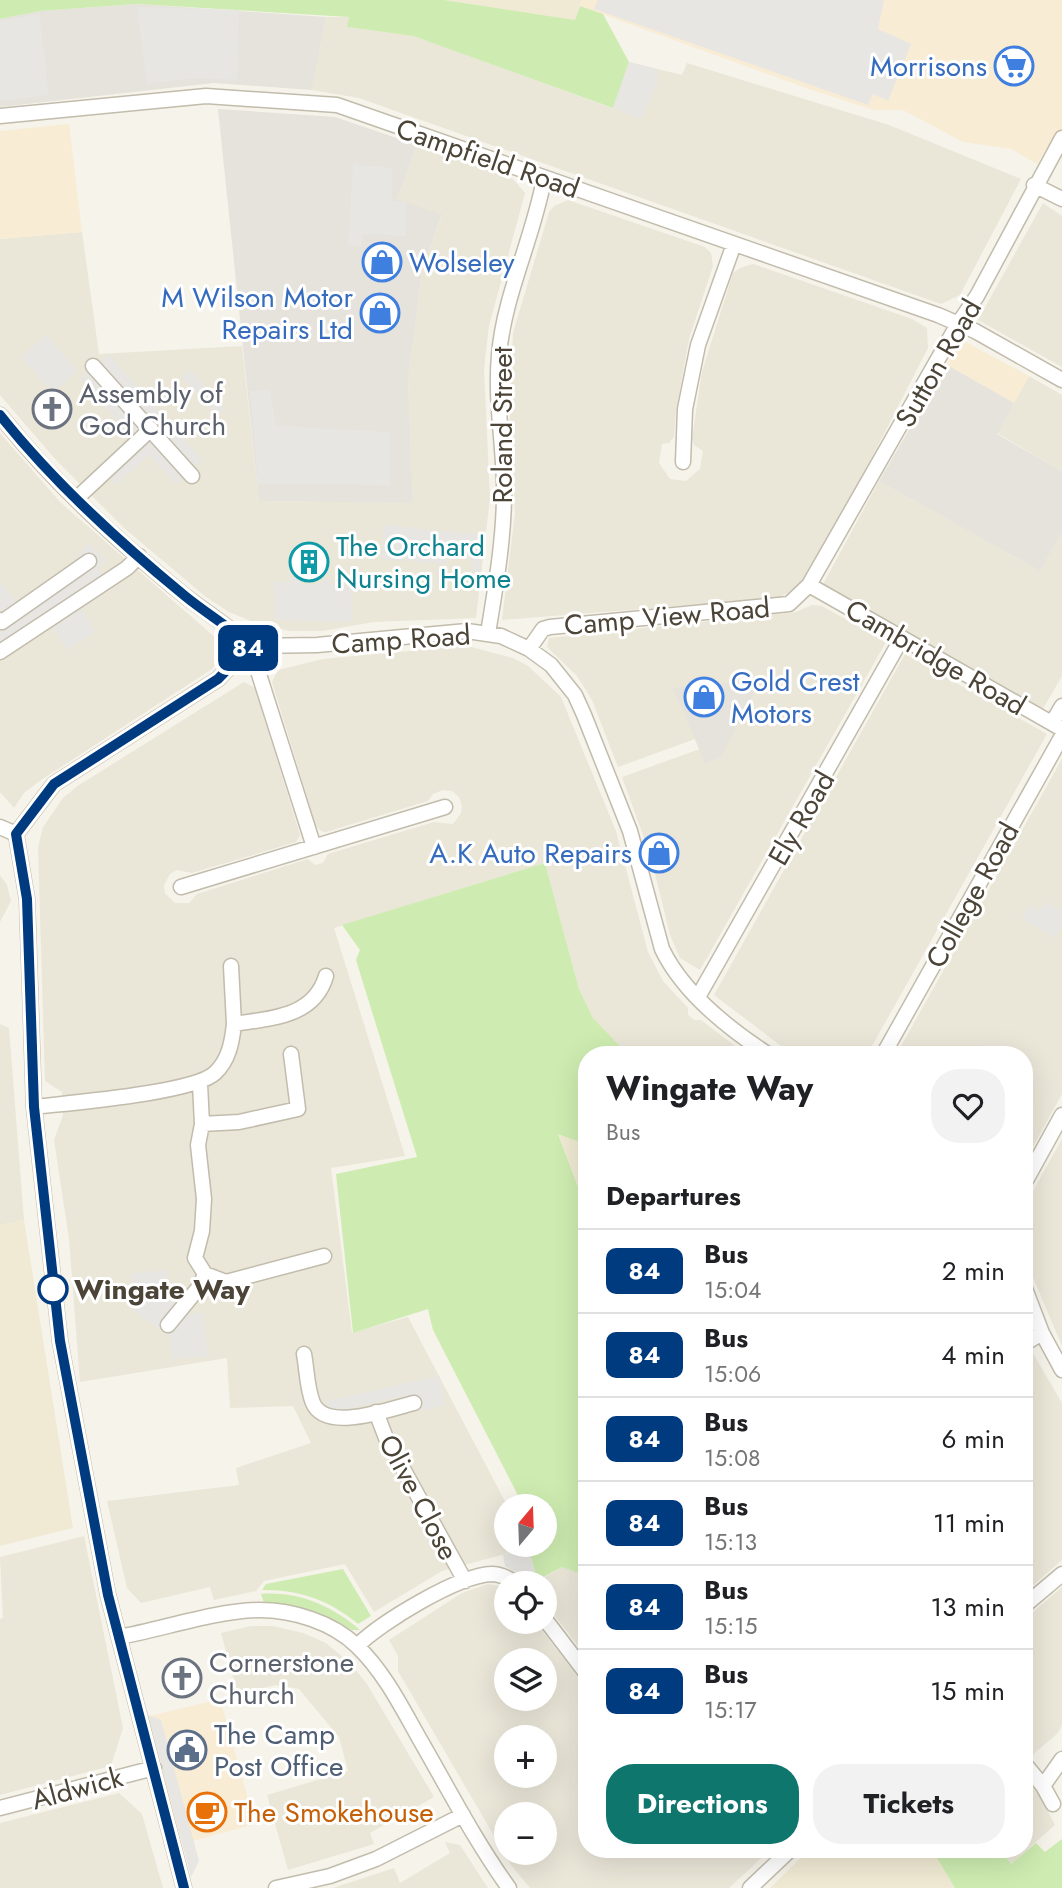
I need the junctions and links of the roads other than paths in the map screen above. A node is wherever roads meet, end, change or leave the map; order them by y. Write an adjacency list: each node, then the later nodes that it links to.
1 (0, 116): 3 (street, Campfield Road)
2 (1062, 138): 4 (street, Sutton Road)
3 (544, 179): 6 (street, Campfield Road); 19 (street, Roland Street)
4 (1034, 185): 5 (street); 7 (street, Sutton Road)
5 (1062, 199)
6 (734, 244): 7 (street, Campfield Road); 12 (street)
7 (958, 324): 9 (street, Campfield Road); 17 (street, Sutton Road)
8 (93, 366): 11 (street)
9 (1062, 380)
10 (0, 415): 14 (street)
11 (150, 429): 13 (street); 14 (street)
12 (682, 462)
13 (192, 476)
14 (76, 499): 15 (street)
15 (139, 556): 21 (street); 23 (street)
16 (89, 561): 18 (street)
17 (809, 585): 20 (street, Cambridge Road); 22 (street, Camp View Road)
18 (0, 620)
19 (488, 633): 21 (street, Camp Road); 22 (street, Camp Road)
20 (902, 638): 25 (street, Cambridge Road); 34 (street, Ely Road)
21 (250, 646): 29 (street); 30 (street)
22 (529, 649): 34 (street, Camp Road)
23 (0, 652)
24 (1062, 706): 25 (street)
25 (1057, 726)
26 (1062, 736): 37 (street, College Road)
27 (445, 807): 30 (street)
28 (0, 827): 29 (street)
29 (16, 834): 40 (street)
30 (314, 847): 31 (street)
31 (181, 887)
32 (231, 966): 35 (street)
33 (326, 976): 35 (street)
34 (698, 997): 36 (street, Camp Road)
35 (234, 1024): 39 (street)
36 (758, 1046)
37 (888, 1046)
38 (290, 1054): 42 (street)
39 (200, 1083): 40 (street); 42 (street)
40 (34, 1107): 59 (street)
41 (1062, 1115): 43 (street)
42 (202, 1124): 45 (street)
43 (1033, 1168)
44 (324, 1256): 45 (street)
45 (205, 1274): 47 (street)
46 (1033, 1310): 48 (street)
47 (168, 1325)
48 (1042, 1333): 49 (street); 51 (street)
49 (1033, 1338)
50 (304, 1354): 53 (street, Olive Close)
51 (1062, 1370)
52 (414, 1404): 53 (street, Olive Close)
53 (376, 1412): 56 (street, Olive Close)
54 (1062, 1574): 57 (street)
55 (494, 1575): 56 (street)
56 (465, 1581): 60 (street)
57 (1033, 1598)
58 (556, 1634): 61 (street)
59 (119, 1637): 60 (street); 63 (street)
60 (357, 1646): 68 (street)
61 (578, 1663)
62 (1062, 1759): 65 (street)
63 (154, 1768): 67 (street, Aldwick); 70 (street)
64 (1033, 1774): 65 (street)
65 (1043, 1786): 66 (street)
66 (1053, 1804)
67 (0, 1808)
68 (463, 1815): 71 (street); 72 (street)
69 (782, 1858): 73 (street)
70 (184, 1888)
71 (276, 1888)
72 (509, 1888)
73 (750, 1888)

